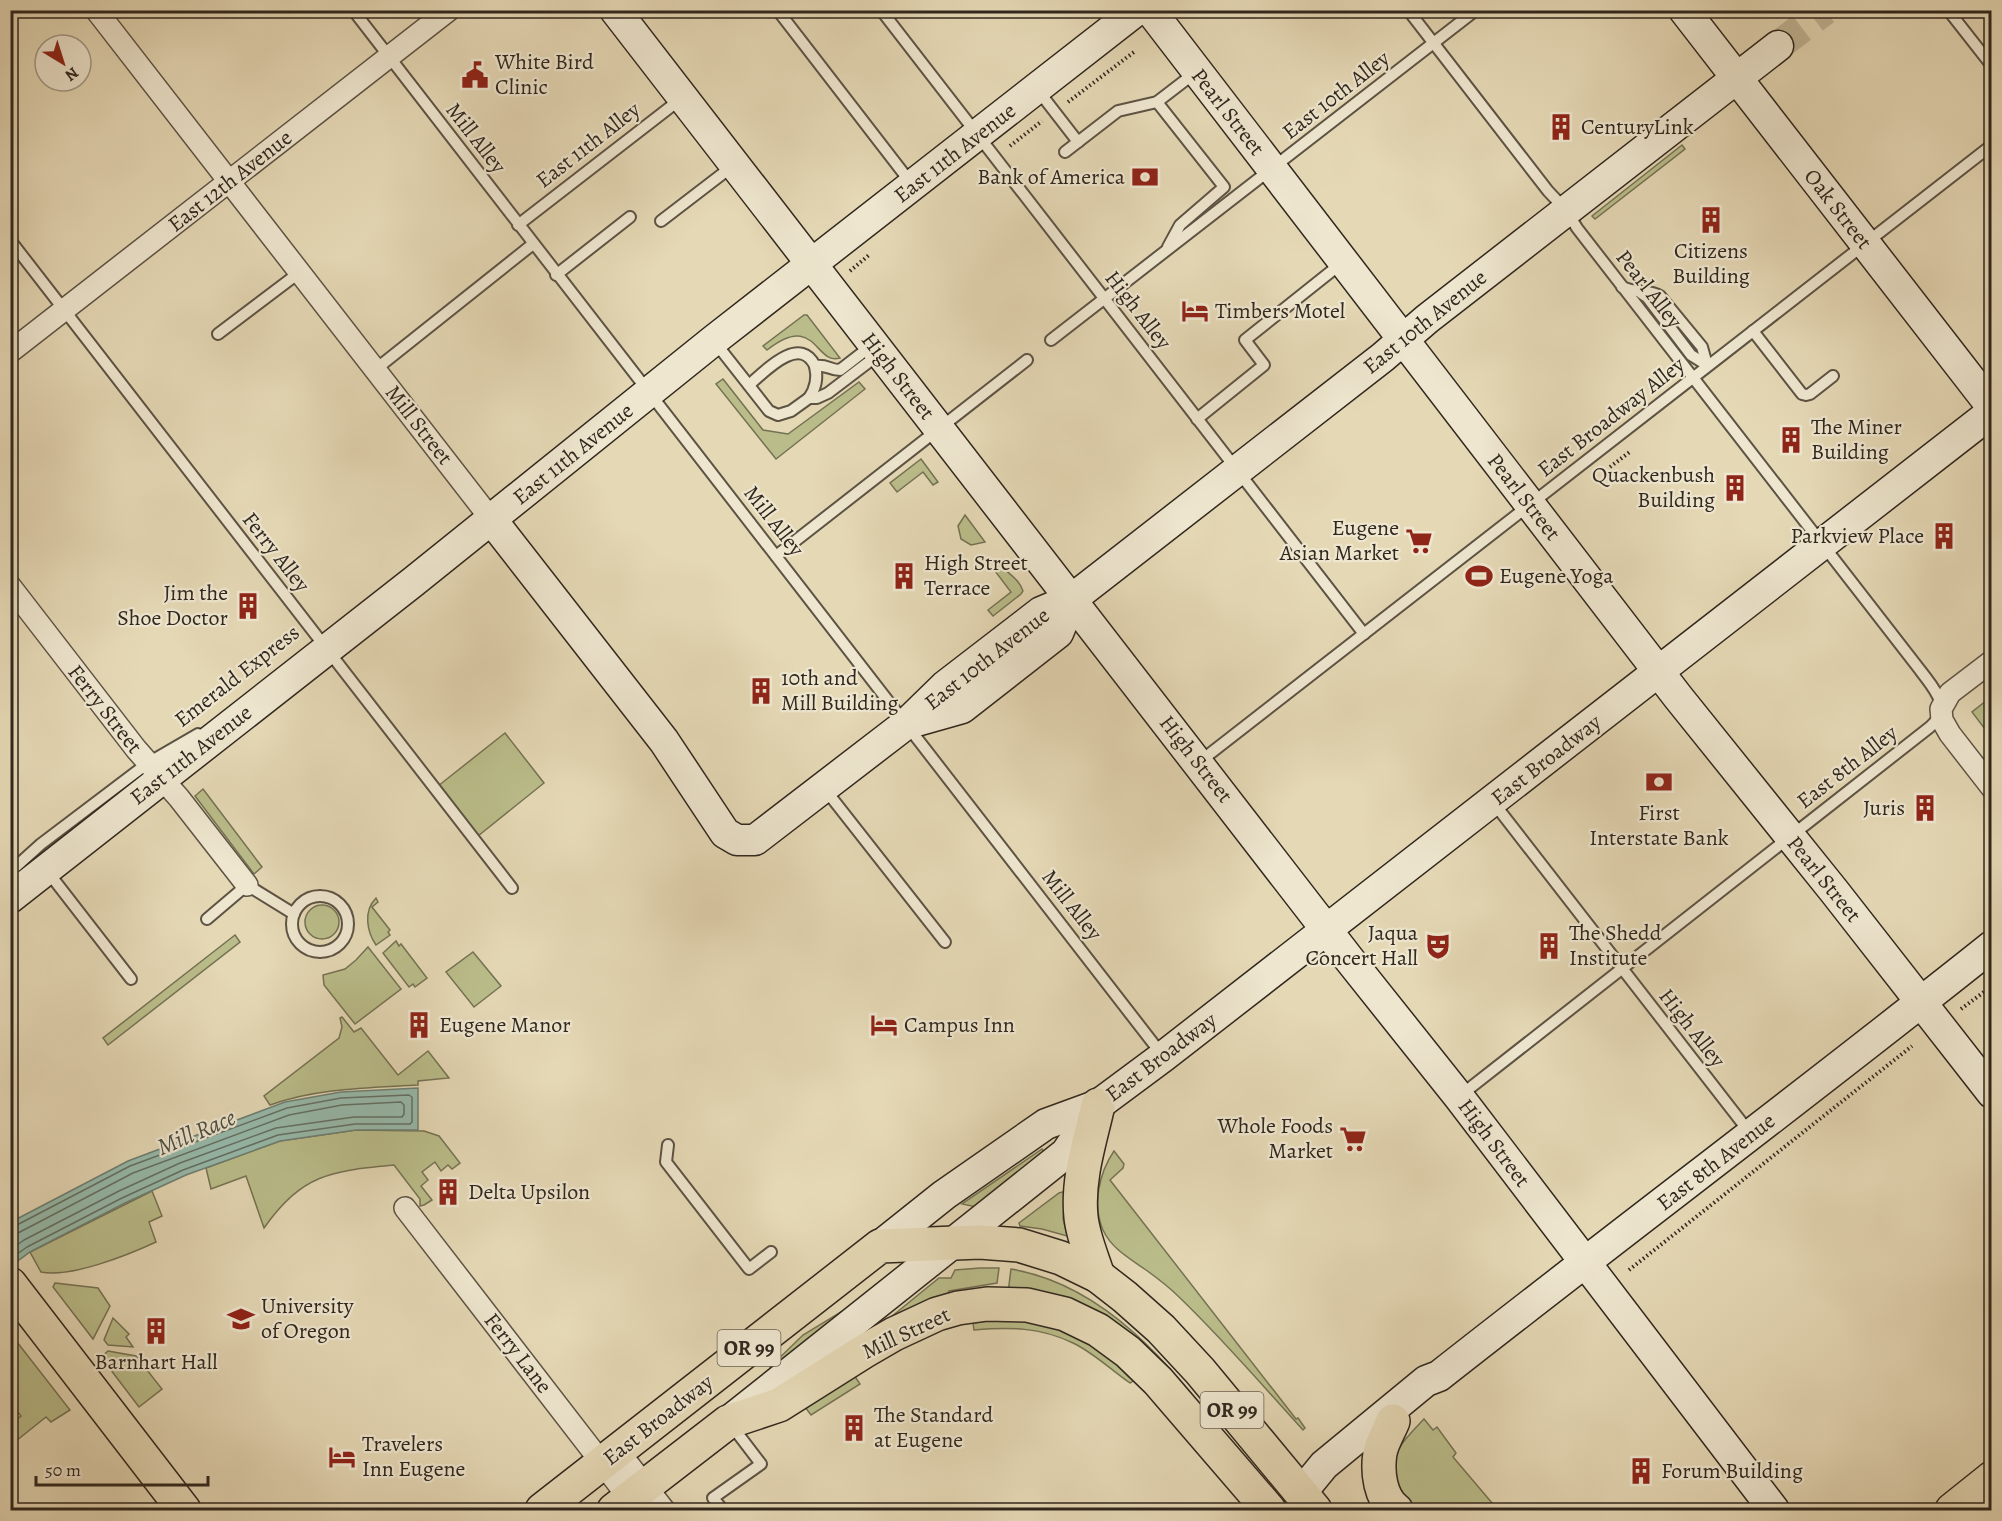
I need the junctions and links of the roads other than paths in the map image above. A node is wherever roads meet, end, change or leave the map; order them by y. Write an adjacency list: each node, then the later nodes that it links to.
1 (96, 10): 28 (street, Mill Street)
2 (353, 10): 15 (lane, Mill Alley)
3 (449, 10): 15 (street, East 12th Avenue)
4 (615, 10): 20 (main road, High Street)
5 (780, 10): 29 (lane)
6 (881, 10): 24 (lane, High Alley)
7 (1137, 10): 19 (main road, East 11th Avenue)
8 (1150, 10): 17 (main road, Pearl Street)
9 (1408, 10): 13 (lane, Pearl Alley)
10 (1476, 10): 13 (lane, East 10th Alley)
11 (1684, 10): 18 (main road, Oak Street)
12 (1948, 10): 16 (lane)
13 (1433, 44): 27 (lane, East 10th Alley); 30 (lane, Pearl Alley)
14 (1778, 46): 18 (main road, East 10th Avenue)
15 (389, 58): 28 (street, East 12th Avenue); 33 (lane, Mill Alley)
16 (1992, 66)
17 (1196, 71): 21 (lane); 27 (main road, Pearl Street)
18 (1736, 77): 30 (main road, East 10th Avenue); 36 (main road, Oak Street)
19 (1037, 88): 22 (lane); 24 (main road, East 11th Avenue)
20 (682, 98): 26 (main road, High Street); 33 (lane, East 11th Alley)
21 (1157, 102): 22 (lane); 37 (lane)
22 (1078, 142): 25 (lane)
23 (1992, 145): 36 (lane, East Broadway Alley)
24 (986, 146): 29 (main road, East 11th Avenue); 43 (lane, High Alley)
25 (1065, 152)
26 (734, 164): 32 (lane); 39 (main road, High Street)
27 (1272, 170): 37 (lane, East 10th Alley); 38 (main road, Pearl Street)
28 (230, 181): 40 (street, Mill Street); 44 (street, East 12th Avenue)
29 (913, 186): 39 (main road, East 11th Avenue)
30 (1566, 210): 42 (lane, Pearl Alley); 49 (main road, East 10th Avenue)
31 (630, 217): 41 (lane)
32 (661, 221)
33 (518, 225): 35 (lane, Mill Alley)
34 (10, 240): 44 (lane, Ferry Alley)
35 (533, 244): 41 (lane, Mill Alley); 55 (lane)
36 (1865, 244): 45 (lane, East Broadway Alley); 61 (main road, Oak Street)
37 (1167, 250): 43 (lane, East 10th Alley)
38 (1344, 262): 49 (main road, Pearl Street); 63 (lane)
39 (812, 265): 47 (main road, East 11th Avenue); 50 (main road, High Street)
40 (300, 272): 46 (lane); 55 (street, Mill Street)
41 (556, 274): 59 (lane, Mill Alley)
42 (1622, 287): 53 (lane); 57 (lane, Pearl Alley)
43 (1105, 298): 48 (lane, East 10th Alley); 63 (lane, High Alley)
44 (65, 309): 51 (street, East 12th Avenue); 74 (lane, Ferry Alley)
45 (1753, 331): 53 (lane, East Broadway Alley); 56 (lane)
46 (218, 334)
47 (714, 340): 58 (lane); 59 (main road, East 11th Avenue)
48 (1051, 340)
49 (1403, 340): 65 (main road, East 10th Avenue); 66 (main road, Pearl Street)
50 (877, 349): 54 (lane); 60 (lane); 64 (main road, High Street)
51 (10, 352)
52 (1027, 360): 64 (lane)
53 (1707, 365): 57 (lane, East Broadway Alley)
54 (815, 366): 58 (lane); 60 (lane)
55 (376, 369): 67 (street, Mill Street)
56 (1833, 376)
57 (1693, 378): 66 (lane, East Broadway Alley); 69 (lane, Pearl Alley)
58 (750, 385): 60 (lane)
59 (648, 393): 67 (main road, East 11th Avenue); 70 (lane, Mill Alley)
60 (809, 398)
61 (1992, 407)
62 (1992, 412): 69 (main road, East Broadway)
63 (1197, 418): 65 (lane, High Alley)
64 (939, 429): 70 (lane); 72 (main road, High Street)
65 (1237, 470): 72 (main road, East 10th Avenue); 73 (lane, High Alley)
66 (1530, 505): 73 (lane, East Broadway Alley); 76 (main road, Pearl Street)
67 (491, 519): 68 (lane); 74 (main road, East 11th Avenue); 86 (main road, Mill Street)
68 (455, 532)
69 (1822, 544): 76 (main road, East Broadway); 77 (lane, Pearl Alley)
70 (777, 556): 78 (lane, Mill Alley)
71 (10, 586): 81 (street, Ferry Street)
72 (1072, 599): 78 (main road, East 10th Avenue); 80 (main road, High Street)
73 (1364, 634): 80 (lane, East Broadway Alley)
74 (320, 641): 81 (main road, East 11th Avenue); 90 (lane, Ferry Alley)
75 (1992, 661): 77 (street)
76 (1658, 672): 84 (main road, East Broadway); 85 (main road, Pearl Street)
77 (1941, 708): 83 (street); 85 (lane, East 8th Alley)
78 (906, 724): 82 (main road, East 10th Avenue); 100 (lane, Mill Alley)
79 (207, 726): 81 (lane, Emerald Express)
80 (1198, 763): 94 (main road, High Street)
81 (154, 771): 87 (main road, East 11th Avenue); 88 (lane, Emerald Express); 89 (street, Ferry Street)
82 (824, 787): 86 (main road, East 10th Avenue); 95 (lane)
83 (1992, 788)
84 (1492, 801): 94 (main road, East Broadway); 97 (lane, High Alley)
85 (1791, 837): 97 (lane, East 8th Alley); 99 (main road, Pearl Street)
86 (740, 844)
87 (46, 870): 91 (main road, East 11th Avenue); 98 (lane)
88 (10, 872)
89 (247, 885): 92 (lane); 93 (lane)
90 (512, 888)
91 (10, 898)
92 (294, 914): 92 (lane)
93 (207, 920)
94 (1327, 930): 100 (main road, East Broadway); 102 (main road, High Street)
95 (945, 942)
96 (1992, 946): 99 (main road, East 8th Avenue)
97 (1622, 970): 102 (lane, East 8th Alley); 104 (lane, High Alley)
98 (131, 979)
99 (1920, 1003): 101 (main road, Pearl Street); 104 (main road, East 8th Avenue)
100 (1164, 1056): 103 (main road, East Broadway)
101 (1992, 1093)
102 (1459, 1096): 110 (main road, High Street)
103 (1098, 1105): 107 (main road, East Broadway); 108 (main road, East Broadway); 111 (main road)
104 (1752, 1135): 110 (main road, East 8th Avenue)
105 (668, 1145): 109 (lane)
106 (405, 1208): 116 (street, Ferry Lane)
107 (955, 1242): 108 (main road, OR 99); 111 (main road, OR 99); 115 (main road, East Broadway)
108 (880, 1246): 116 (main road, East Broadway / OR 99)
109 (771, 1252)
110 (1584, 1263): 113 (main road, East 8th Avenue); 126 (main road, High Street)
111 (1098, 1276): 119 (main road, OR 99)
112 (13, 1287): 120 (main road)
113 (1439, 1376): 114 (main road, East 8th Avenue); 119 (main road, East 8th Avenue)
114 (1393, 1421): 119 (main road, East 8th Avenue); 125 (main road)
115 (728, 1422): 118 (main road, East Broadway); 122 (lane); 123 (main road, Mill Street)
116 (610, 1457): 118 (street, Ferry Lane); 121 (main road, East Broadway / OR 99)
117 (1992, 1478): 127 (main road)
118 (638, 1501)
119 (1308, 1502): 123 (main road); 124 (main road)
120 (184, 1510)
121 (542, 1510)
122 (723, 1510)
123 (1270, 1510)
124 (1340, 1510)
125 (1396, 1510)
126 (1774, 1510)
127 (1952, 1510)

